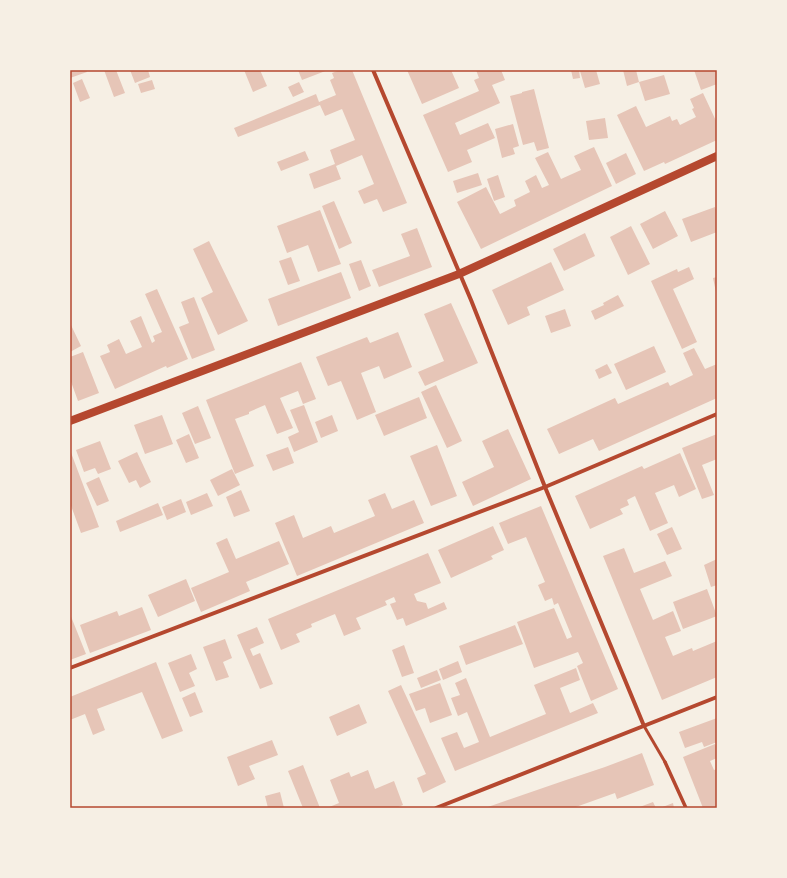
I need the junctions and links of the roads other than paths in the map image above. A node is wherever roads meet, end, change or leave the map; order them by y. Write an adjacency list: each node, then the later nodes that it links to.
1 (373, 70): 3 (street)
2 (717, 156): 3 (main road)
3 (460, 274): 5 (main road); 6 (street)
4 (717, 414): 6 (street)
5 (70, 421)
6 (545, 487): 7 (street); 9 (street)
7 (70, 668)
8 (717, 698): 9 (street)
9 (644, 726): 10 (lane); 11 (street)
10 (665, 762): 12 (street)
11 (436, 808)
12 (686, 808)

